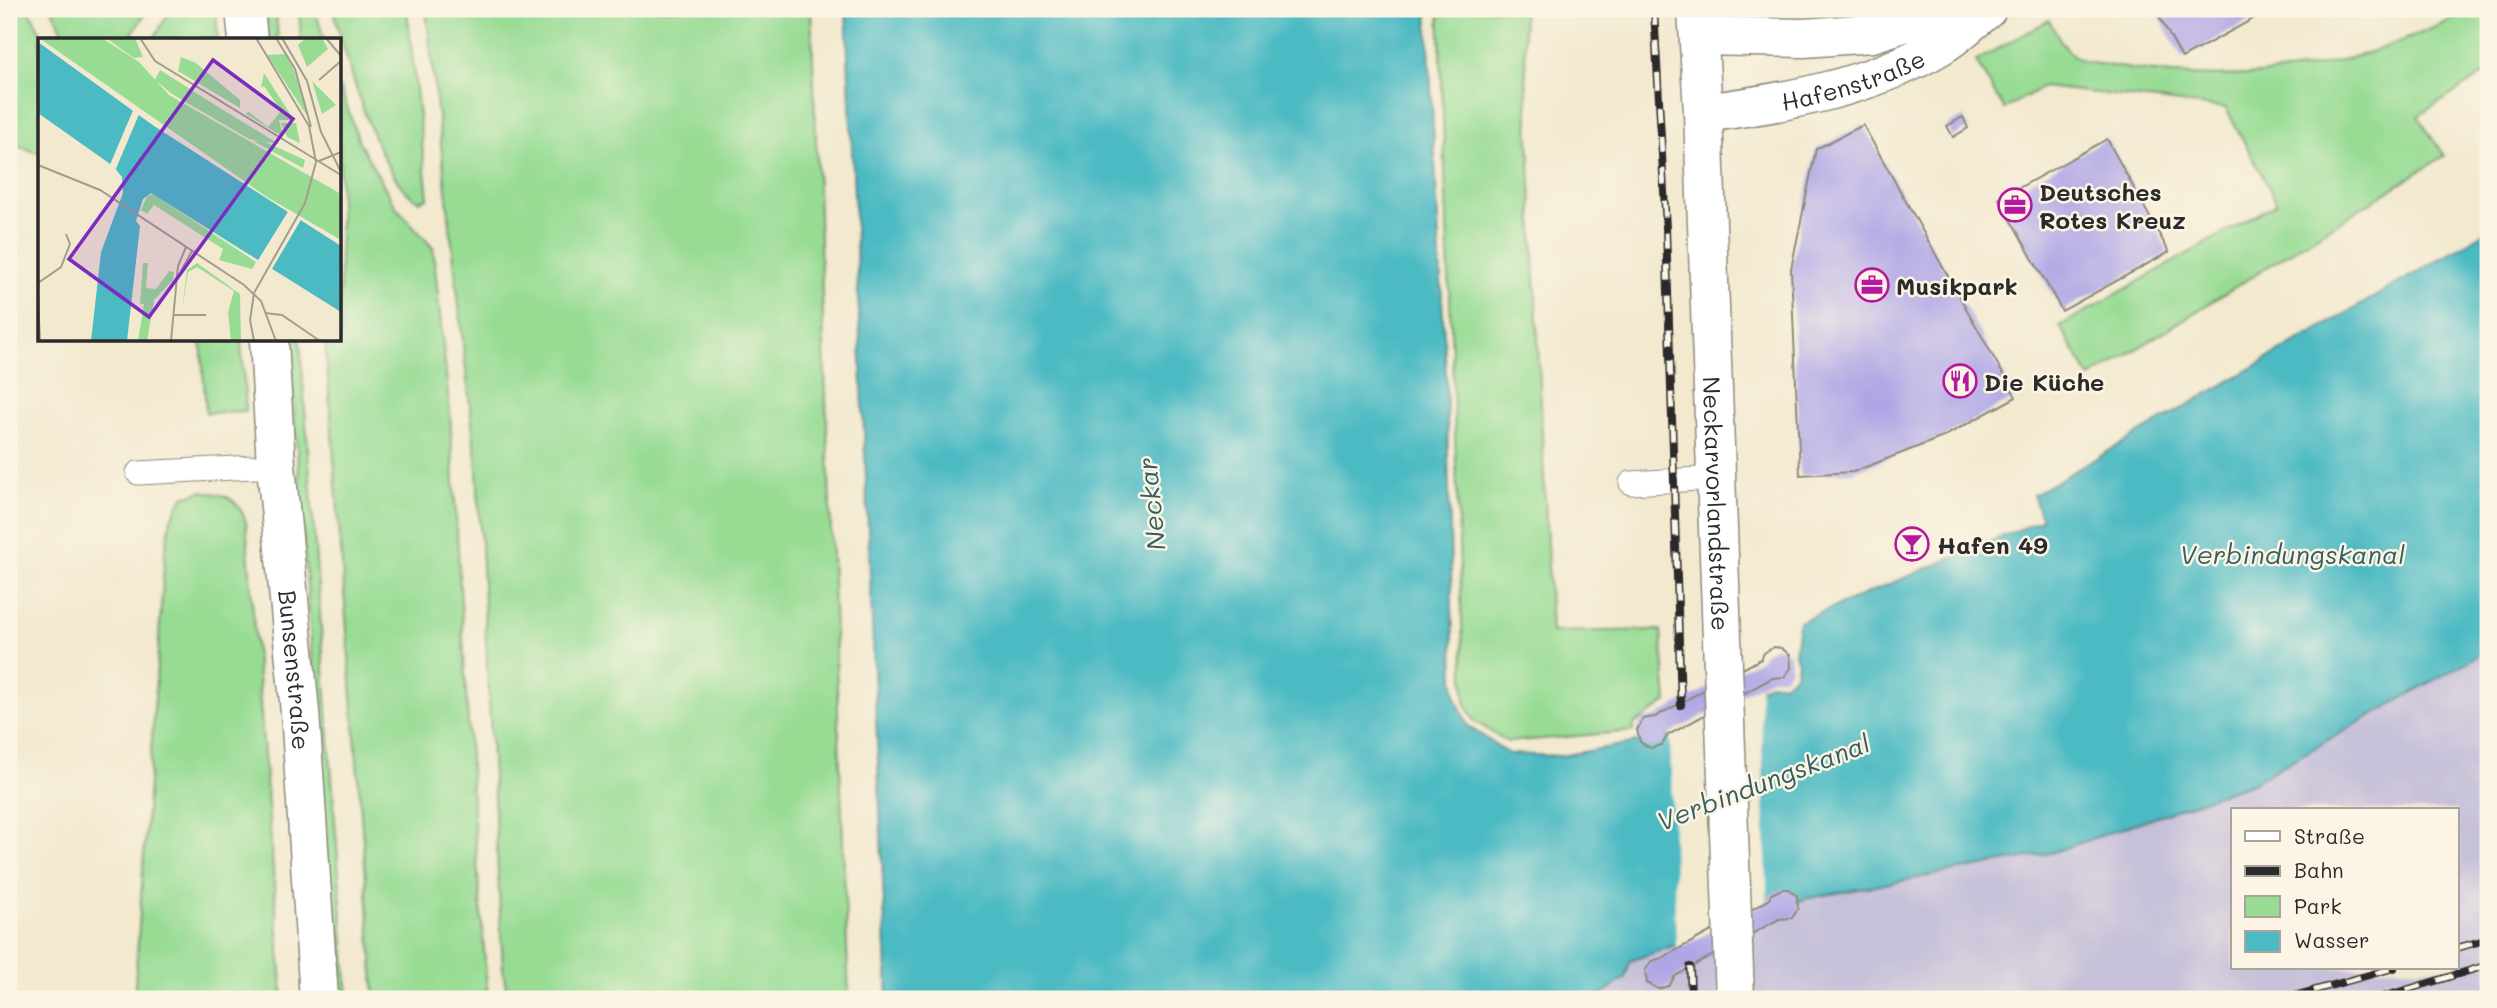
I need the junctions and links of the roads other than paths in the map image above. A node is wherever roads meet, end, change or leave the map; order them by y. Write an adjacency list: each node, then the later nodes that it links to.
1 (245, 9): 5 (street)
2 (1948, 9): 4 (street, Hafenstraße)
3 (1987, 9): 6 (street, Hafenstraße)
4 (1698, 22): 6 (street, Neckarvorlandstraße)
5 (248, 38)
6 (1703, 113): 10 (street, Neckarvorlandstraße)
7 (269, 341): 8 (street, Bunsenstraße)
8 (276, 466): 9 (lane); 12 (street, Bunsenstraße)
9 (138, 473)
10 (1717, 478): 11 (lane); 13 (street, Neckarvorlandstraße)
11 (1630, 484)
12 (319, 999)
13 (1735, 999)

